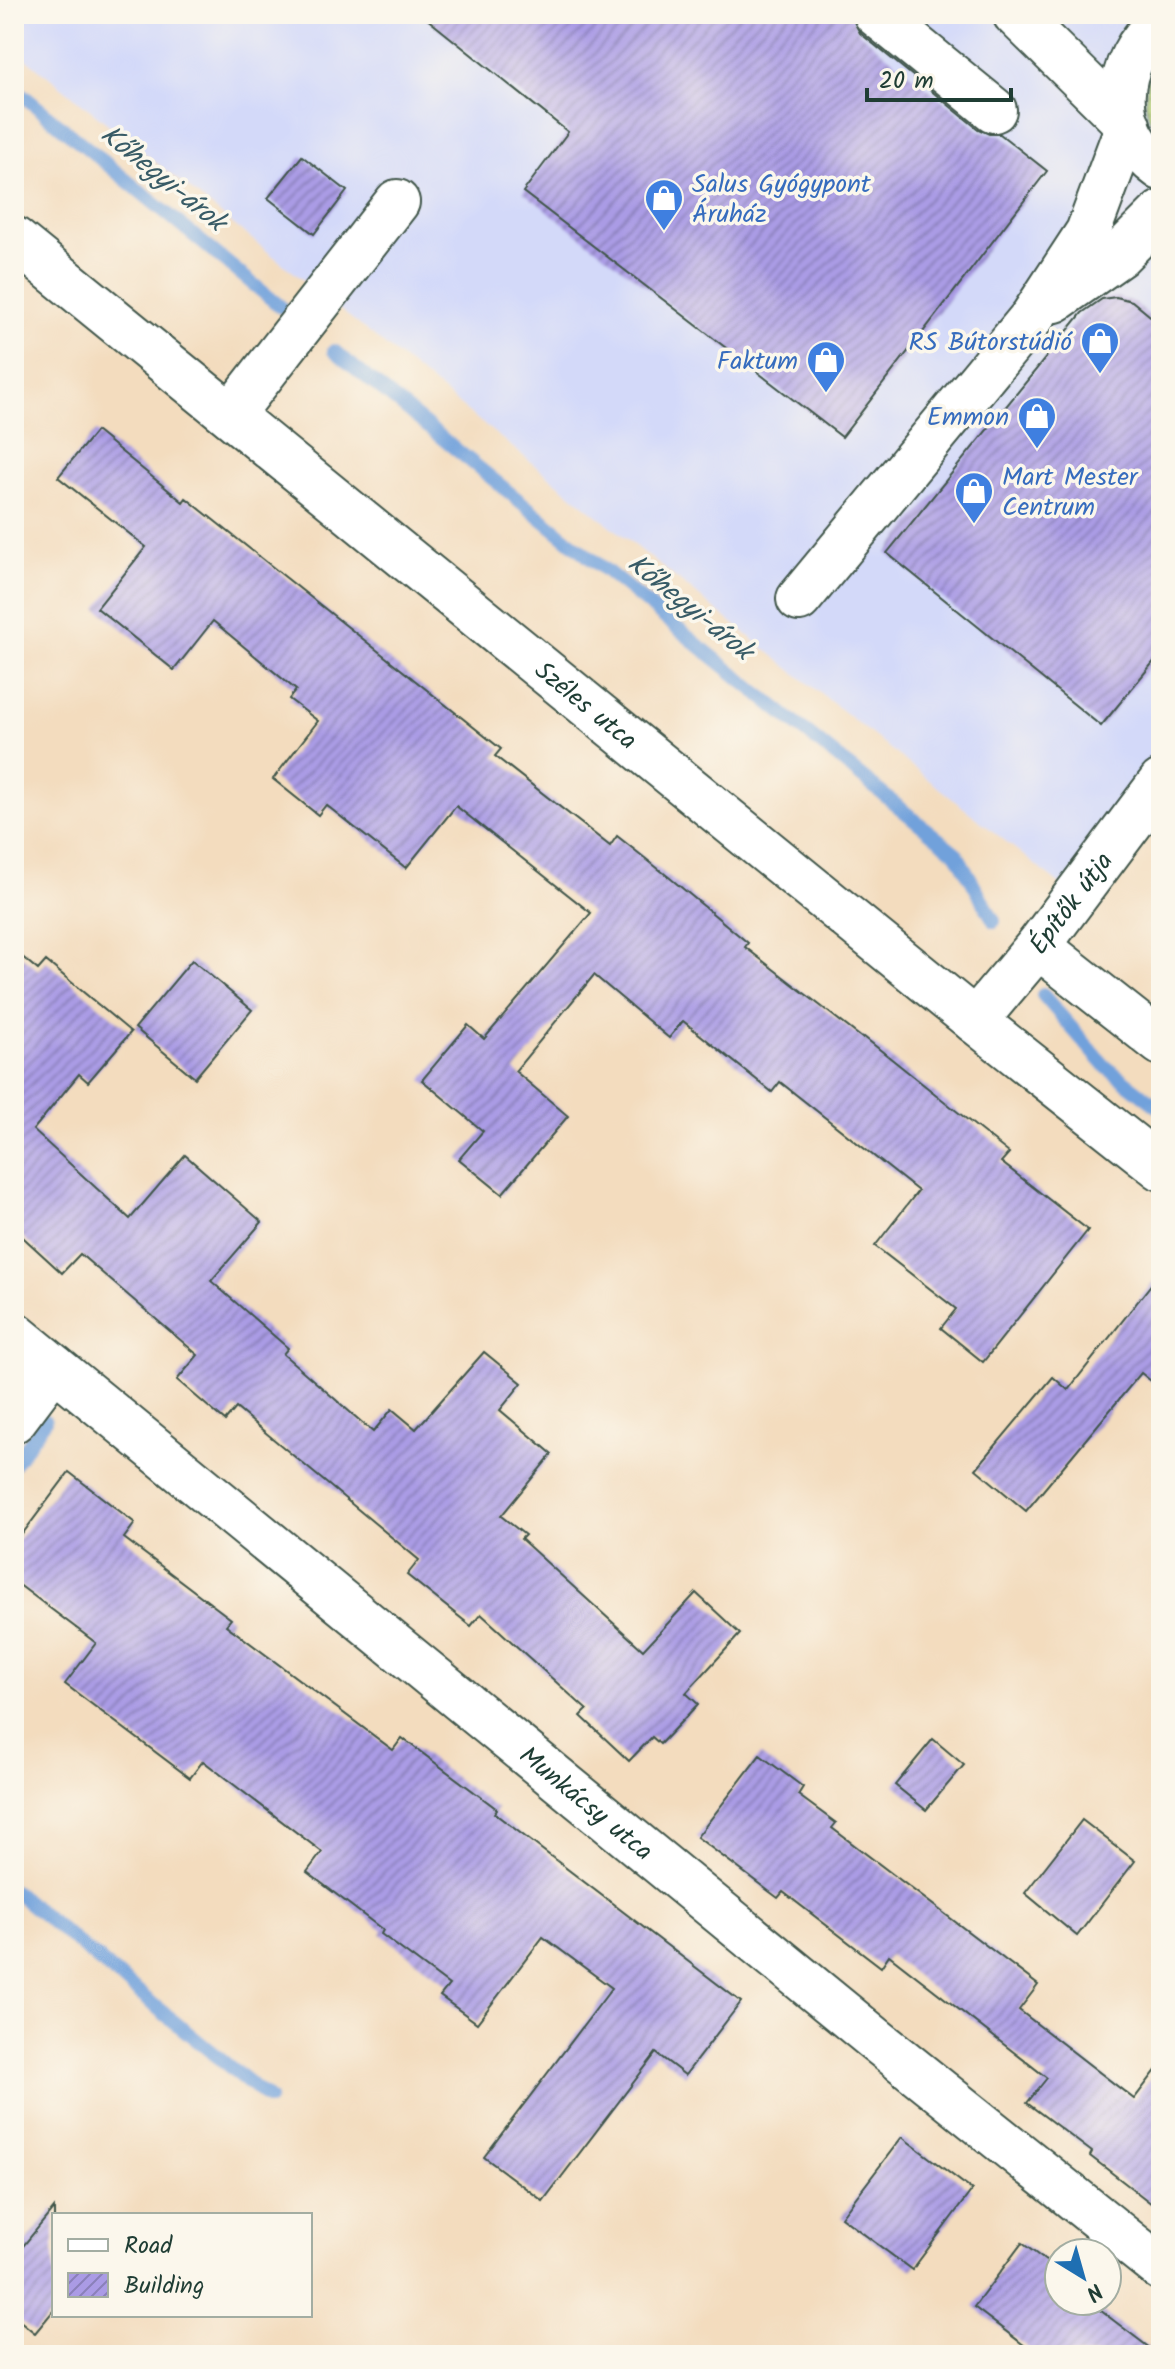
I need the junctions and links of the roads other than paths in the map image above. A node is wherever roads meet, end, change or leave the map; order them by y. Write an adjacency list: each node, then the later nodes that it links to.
1 (876, 14): 5 (street)
2 (1015, 14): 6 (street)
3 (1145, 14): 4 (street)
4 (1161, 20): 6 (street)
5 (994, 110)
6 (1128, 125): 7 (street); 11 (street)
7 (1161, 168)
8 (397, 202): 12 (street)
9 (1161, 213): 11 (street)
10 (14, 239): 12 (street, Széles utca)
11 (1033, 316): 13 (street)
12 (231, 415): 16 (street, Széles utca)
13 (799, 599)
14 (1161, 782): 15 (street, Építők útja)
15 (1038, 946): 16 (street, Építők útja); 17 (street)
16 (975, 1021): 18 (street, Széles utca)
17 (1161, 1043)
18 (1161, 1168)
19 (14, 1334): 20 (street, Munkácsy utca)
20 (54, 1367): 21 (street); 22 (street, Munkácsy utca)
21 (14, 1420)
22 (1161, 2268)

